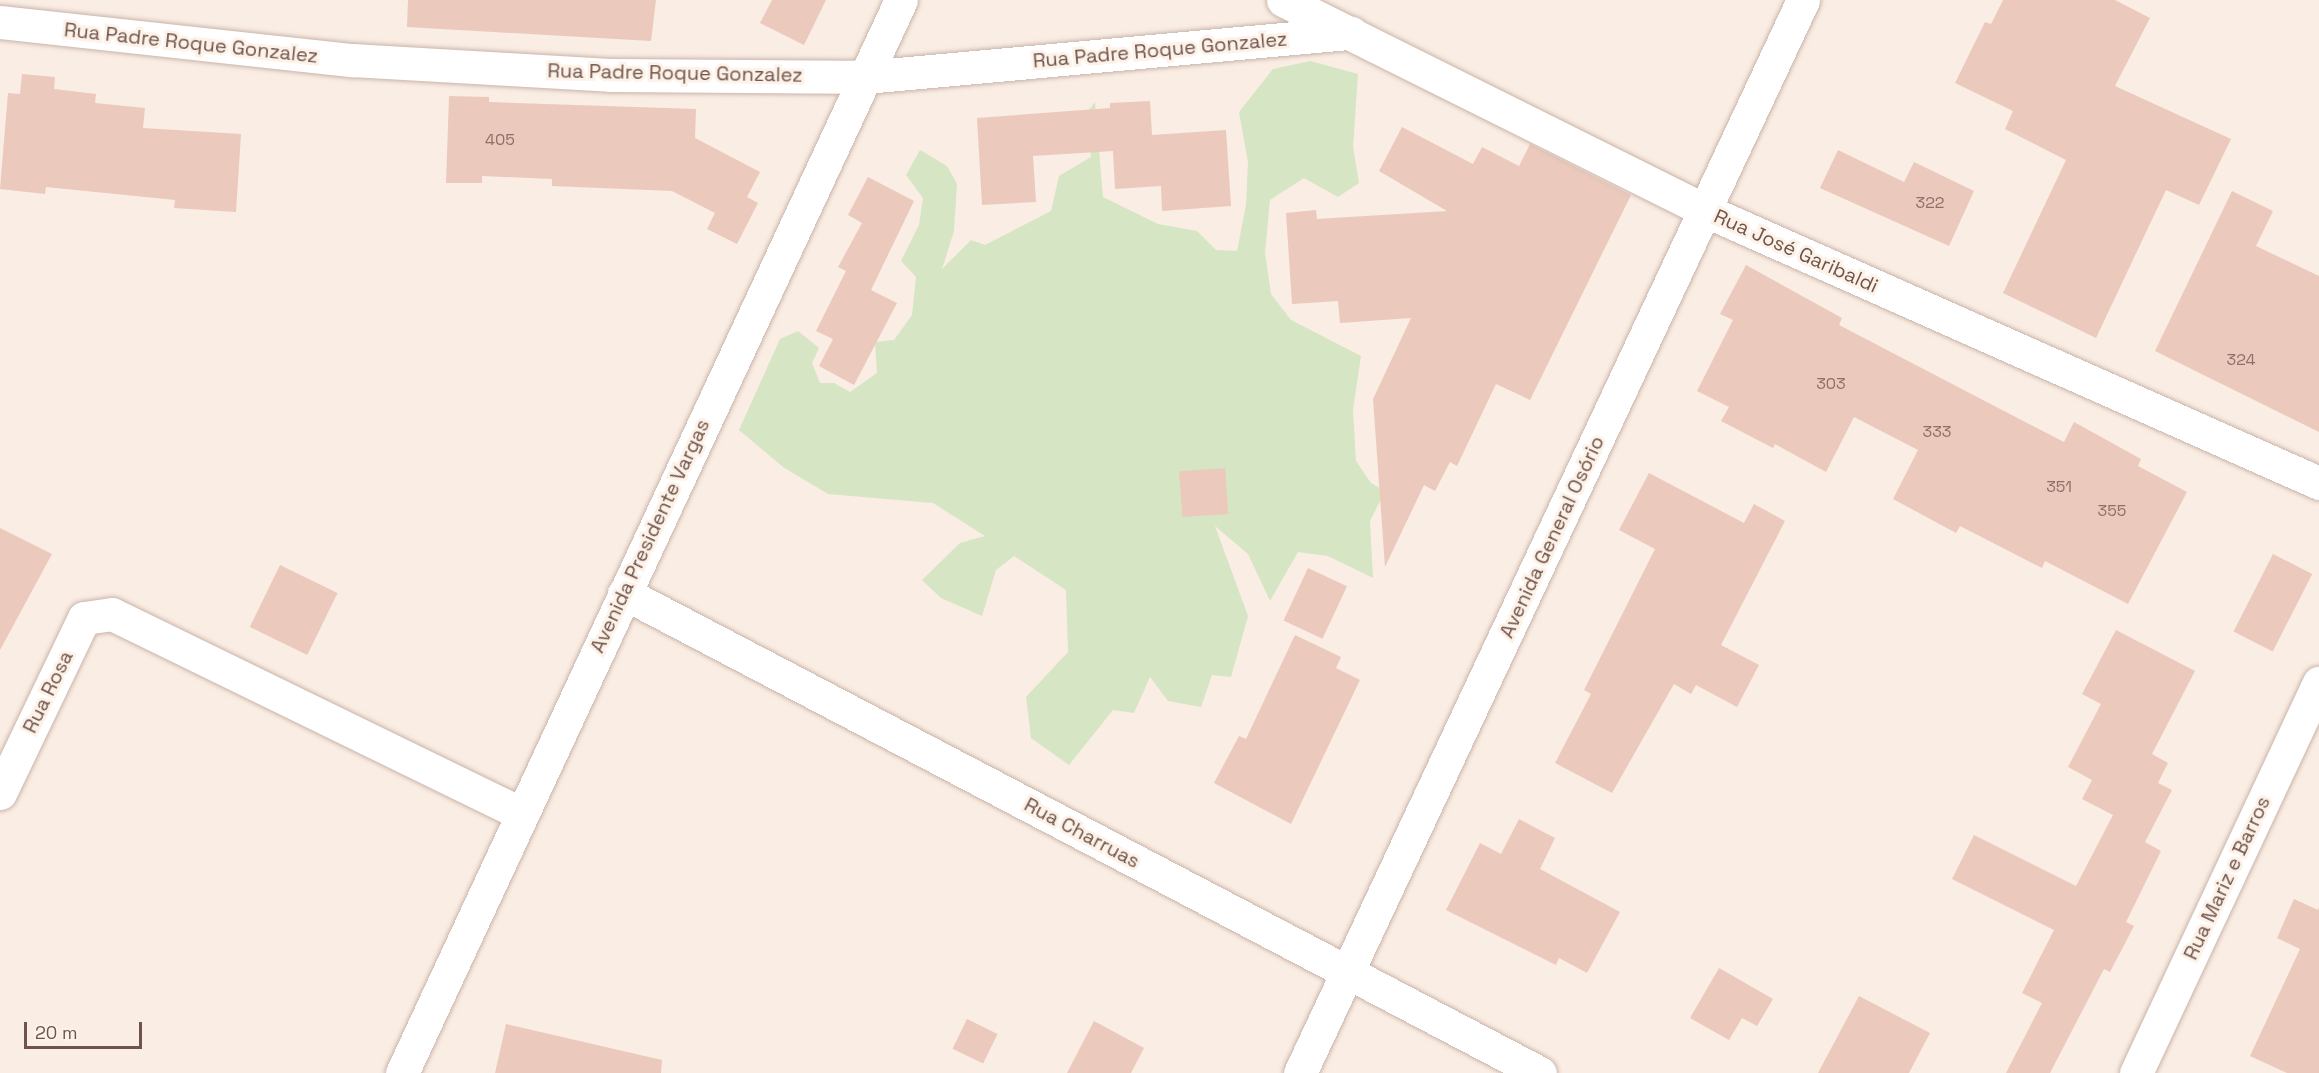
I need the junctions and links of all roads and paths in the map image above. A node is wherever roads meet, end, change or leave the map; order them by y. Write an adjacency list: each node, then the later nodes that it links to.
1 (901, 0): 6 (street, Avenida Presidente Vargas)
2 (1283, 0): 5 (street, Rua José Garibaldi)
3 (1803, 0): 7 (street, Avenida General Osório)
4 (0, 22): 6 (street, Rua Padre Roque Gonzalez)
5 (1351, 33): 6 (street, Rua Padre Roque Gonzalez); 7 (street, Rua José Garibaldi)
6 (865, 77): 9 (street, Avenida Presidente Vargas)
7 (1704, 210): 8 (street, Rua José Garibaldi); 13 (street, Avenida General Osório)
8 (2319, 483)
9 (624, 593): 12 (street, Avenida Presidente Vargas); 13 (street, Rua Charruas)
10 (2319, 683): 17 (street, Rua Mariz e Barros)
11 (0, 793): 12 (street, Rua Rosa)
12 (522, 814): 14 (street, Avenida Presidente Vargas)
13 (1349, 972): 15 (street, Avenida General Osório); 16 (street, Rua Charruas)
14 (402, 1073)
15 (1300, 1073)
16 (1540, 1073)
17 (2136, 1073)

